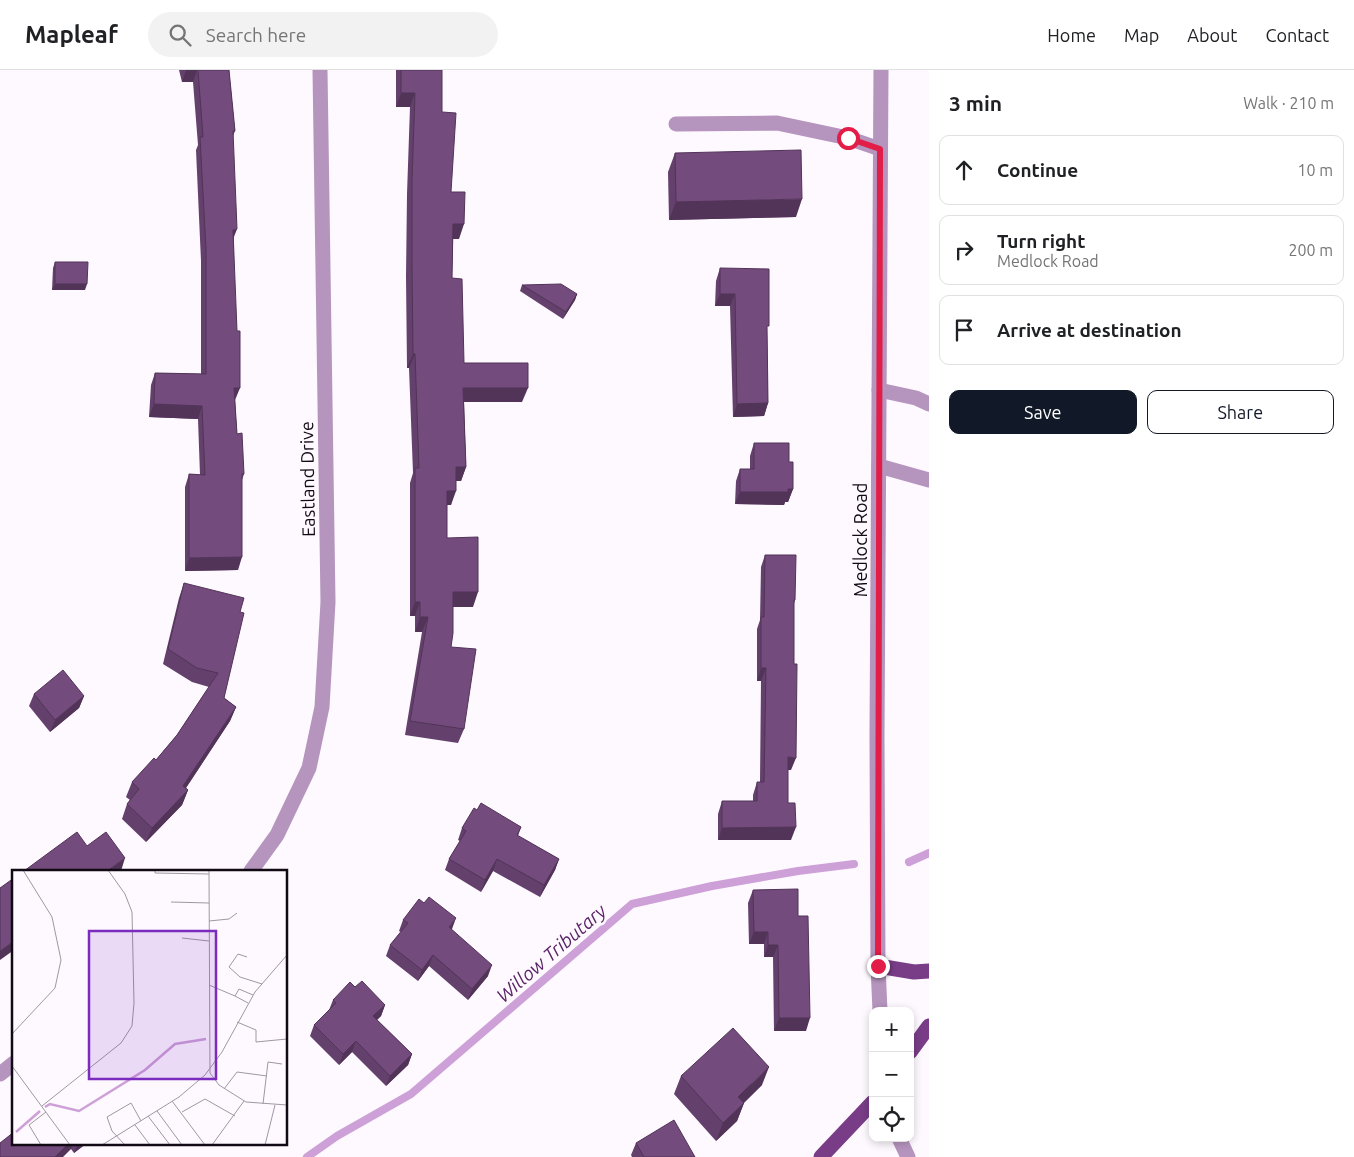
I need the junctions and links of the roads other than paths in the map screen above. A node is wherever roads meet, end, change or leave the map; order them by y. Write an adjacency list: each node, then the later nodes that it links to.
1 (320, 70): 9 (street, Eastland Drive)
2 (881, 70): 4 (street, Medlock Road)
3 (676, 124): 4 (street)
4 (880, 149): 5 (street, Medlock Road)
5 (879, 390): 6 (street); 7 (street, Medlock Road)
6 (929, 404)
7 (879, 466): 8 (street); 10 (street, Medlock Road)
8 (929, 480)
9 (252, 870)
10 (878, 966): 11 (main road); 12 (street, Medlock Road)
11 (929, 971)
12 (880, 1007)
13 (929, 1026): 14 (main road)
14 (914, 1047)
15 (12, 1065): 16 (street)
16 (0, 1074)
17 (869, 1106): 19 (main road)
18 (901, 1142): 20 (street)
19 (821, 1157)
20 (908, 1157)

